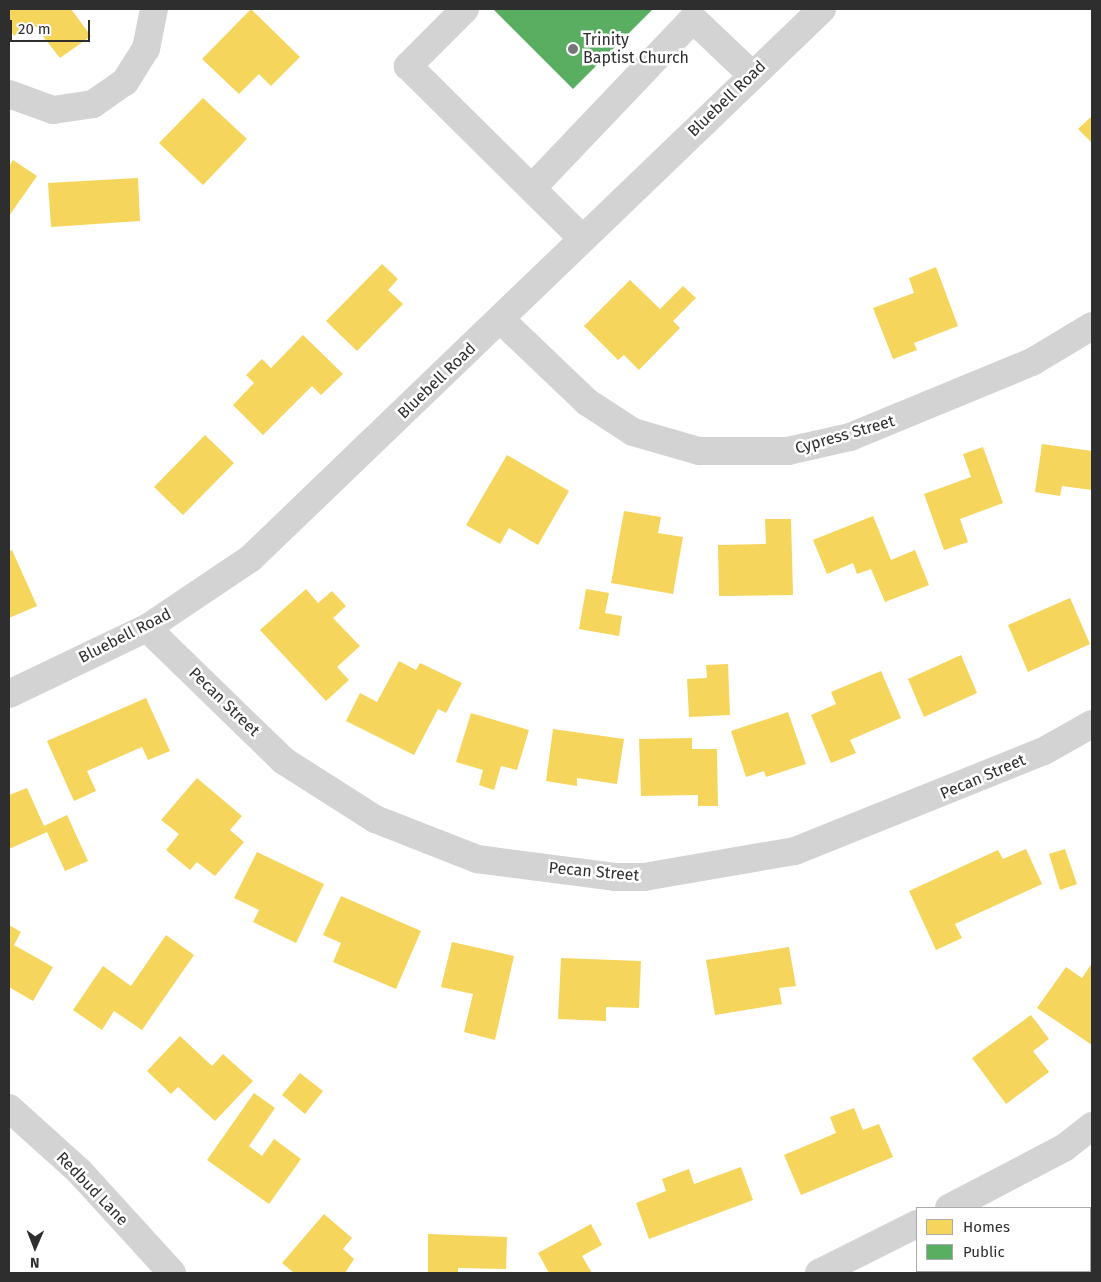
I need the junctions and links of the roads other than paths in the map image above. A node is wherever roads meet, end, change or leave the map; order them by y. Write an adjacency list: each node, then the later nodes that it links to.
1 (154, 9): 5 (street)
2 (465, 9): 6 (street)
3 (822, 9): 4 (street, Bluebell Road)
4 (752, 75): 6 (street); 7 (street, Bluebell Road)
5 (9, 94)
6 (532, 188): 7 (street)
7 (582, 238): 8 (street, Bluebell Road)
8 (501, 320): 9 (street, Cypress Street); 10 (street, Bluebell Road)
9 (1088, 332)
10 (147, 628): 11 (street, Bluebell Road); 12 (street, Pecan Street)
11 (9, 694)
12 (1092, 724)
13 (9, 1108): 17 (street, Redbud Lane)
14 (1092, 1126): 15 (street)
15 (951, 1207)
16 (916, 1224): 18 (street)
17 (172, 1273)
18 (819, 1273)

